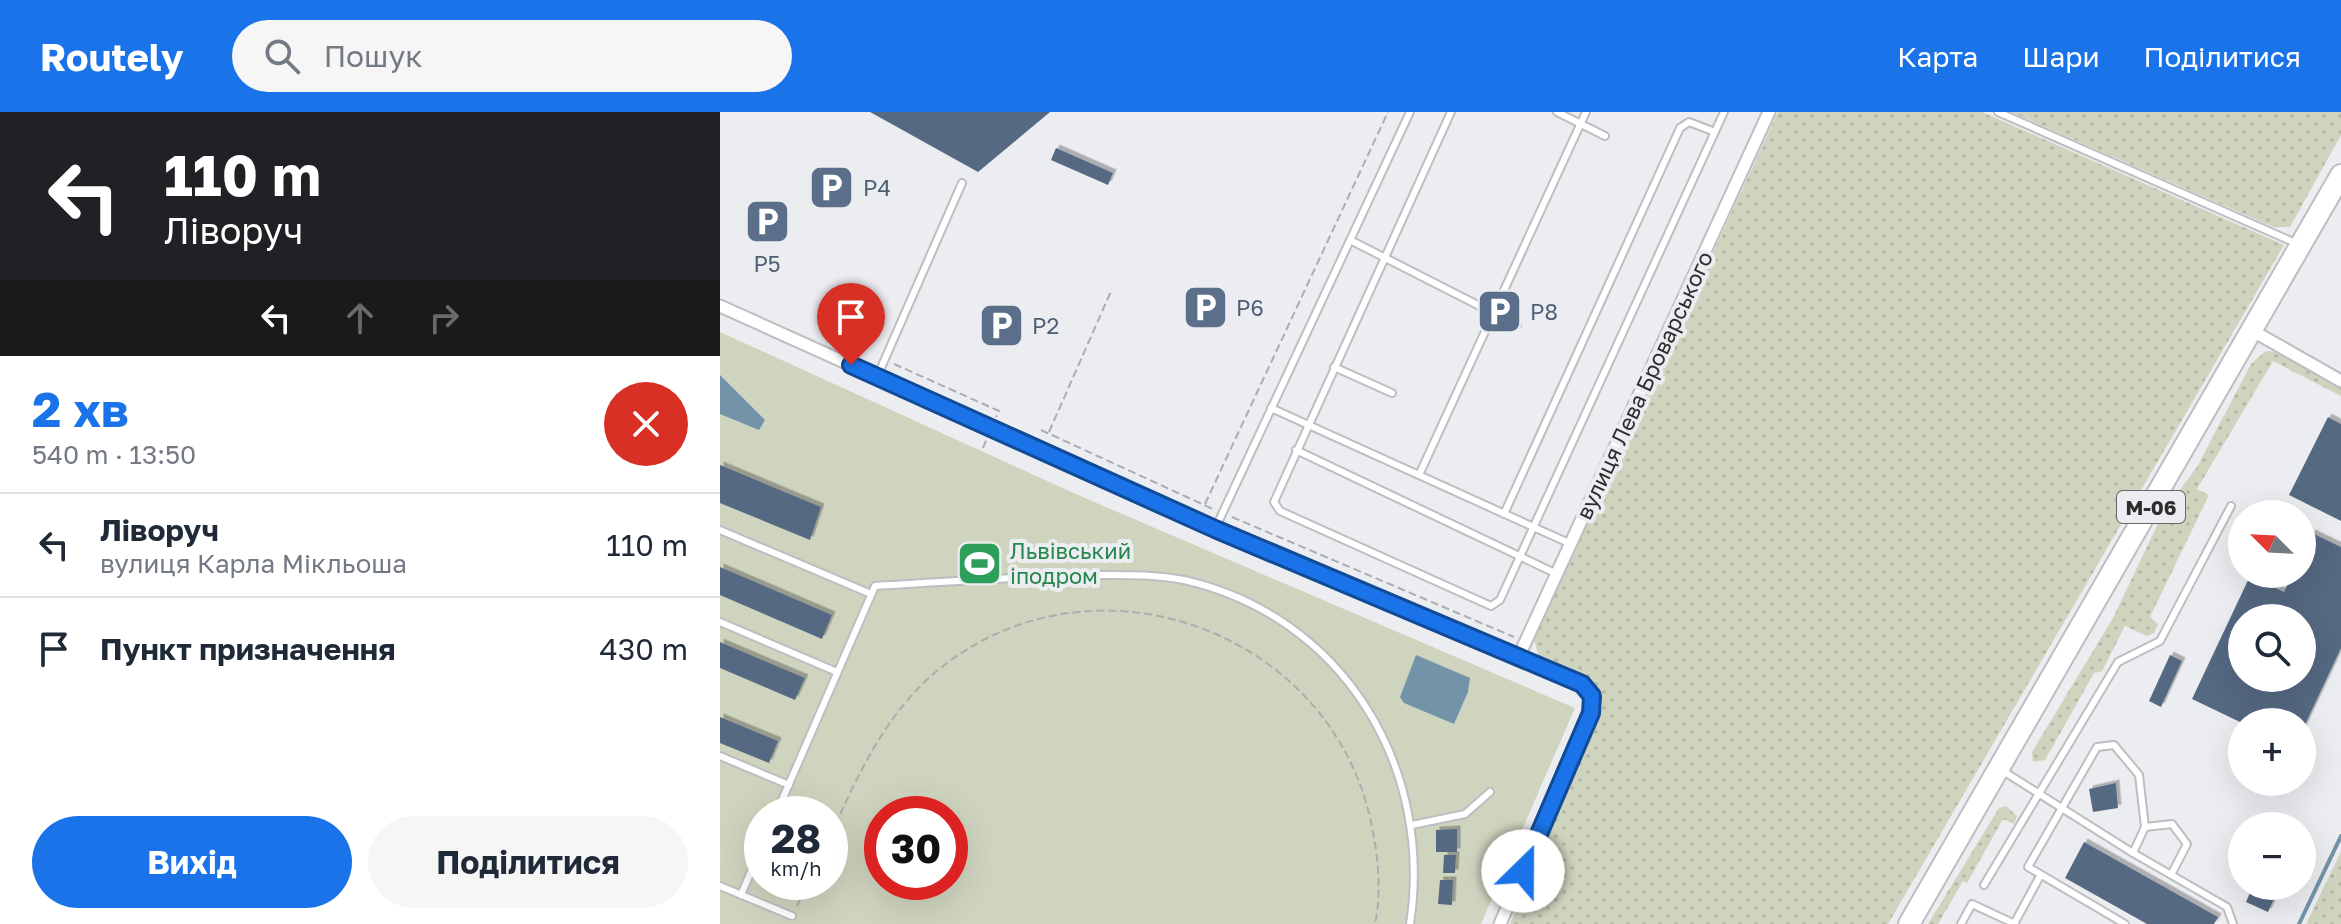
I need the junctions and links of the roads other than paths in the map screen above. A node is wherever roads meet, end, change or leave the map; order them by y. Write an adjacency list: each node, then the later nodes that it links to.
1 (1410, 112): 13 (lane)
2 (1451, 112): 15 (lane)
3 (1557, 112): 8 (lane)
4 (1586, 112): 8 (lane)
5 (1724, 112): 9 (lane)
6 (1769, 112): 33 (street, вулиця Лева Броварського)
7 (1998, 112): 14 (lane)
8 (1581, 124): 10 (lane); 17 (lane)
9 (1715, 132): 29 (lane); 30 (lane)
10 (1605, 136)
11 (2341, 175): 14 (highway, М-06)
12 (962, 183): 21 (lane)
13 (1350, 240): 15 (lane); 24 (lane)
14 (2301, 245): 19 (highway, М-06)
15 (1384, 257): 17 (lane); 20 (lane)
16 (720, 306): 21 (street)
17 (1494, 313): 18 (lane); 27 (lane)
18 (1517, 325)
19 (2253, 331): 22 (street); 41 (highway, М-06)
20 (1334, 367): 23 (lane); 25 (lane)
21 (877, 377): 31 (street)
22 (2341, 381)
23 (1392, 393)
24 (1271, 408): 25 (lane); 31 (lane)
25 (1307, 425): 26 (lane); 27 (lane)
26 (1296, 450): 34 (lane); 34 (lane)
27 (1419, 475): 29 (lane)
28 (2228, 512): 44 (lane)
29 (1504, 514): 30 (lane)
30 (1533, 527): 33 (lane); 34 (lane)
31 (1215, 529): 38 (street)
32 (720, 530): 36 (lane)
33 (1571, 544): 35 (street, вулиця Лева Броварського)
34 (1520, 556): 35 (lane)
35 (1557, 574): 38 (street, вулиця Лева Броварського)
36 (871, 594): 39 (lane); 47 (lane)
37 (720, 622): 39 (lane)
38 (1518, 658): 58 (street)
39 (837, 672): 42 (lane)
40 (720, 756): 42 (lane)
41 (2000, 769): 44 (lane); 59 (highway, М-06)
42 (789, 785): 45 (lane)
43 (1490, 792): 47 (lane)
44 (2039, 793): 46 (lane); 52 (lane)
45 (784, 796)
46 (2061, 807): 48 (lane); 49 (lane); 51 (lane)
47 (1412, 825): 57 (lane)
48 (2145, 827): 49 (lane); 50 (lane)
49 (2133, 853): 50 (lane)
50 (2172, 873): 63 (lane)
51 (2040, 876): 61 (lane); 62 (lane)
52 (1984, 885)
53 (720, 886): 55 (lane)
54 (744, 888): 55 (lane)
55 (741, 895): 56 (lane)
56 (792, 916)
57 (1410, 924)
58 (1500, 924)
59 (1909, 924)
60 (1961, 924): 61 (lane)
61 (2015, 924)
62 (2125, 924)
63 (2233, 924)

